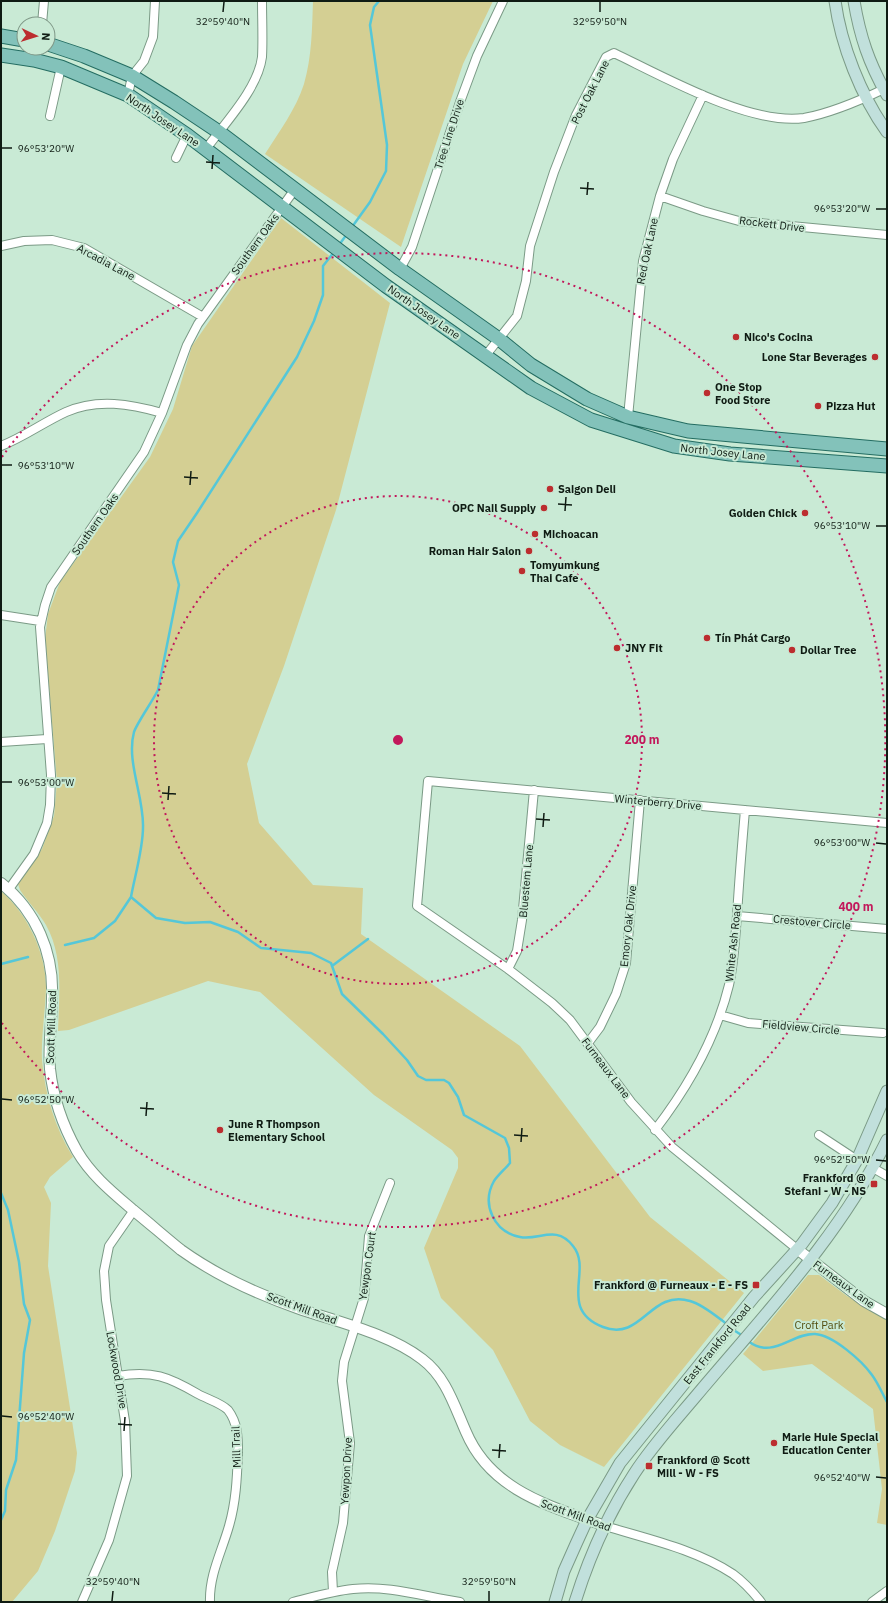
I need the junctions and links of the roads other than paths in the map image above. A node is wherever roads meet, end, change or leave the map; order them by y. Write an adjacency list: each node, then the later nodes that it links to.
1 (44, 1): 7 (street)
2 (155, 1): 13 (street)
3 (262, 1): 19 (street)
4 (504, 1): 29 (street, Tree Line Drive)
5 (835, 1): 17 (main road)
6 (854, 1): 14 (main road)
7 (43, 16)
8 (1, 36): 9 (main road)
9 (16, 39)
10 (56, 47): 13 (main road, North Josey Lane)
11 (1, 55): 12 (main road, North Josey Lane)
12 (61, 66): 15 (main road, North Josey Lane); 18 (street)
13 (132, 76): 15 (street); 19 (main road, North Josey Lane)
14 (885, 92): 17 (street, Post Oak Lane)
15 (128, 95): 21 (main road, North Josey Lane)
16 (703, 95): 17 (street, Post Oak Lane); 25 (street, Red Oak Lane); 31 (street, Post Oak Lane)
17 (867, 97): 20 (main road)
18 (50, 116)
19 (218, 132): 22 (street); 24 (main road, North Josey Lane)
20 (887, 132)
21 (187, 135): 22 (main road, North Josey Lane); 23 (street)
22 (206, 149): 26 (main road, North Josey Lane)
23 (176, 158)
24 (295, 189): 26 (street, Southern Oaks); 29 (main road, North Josey Lane)
25 (660, 196): 27 (street, Rockett Drive); 34 (street, Red Oak Lane)
26 (282, 206): 30 (street, Southern Oaks); 32 (main road, North Josey Lane)
27 (887, 235)
28 (1, 246): 30 (street, Arcadia Lane)
29 (400, 269): 31 (main road, North Josey Lane)
30 (203, 317): 33 (street, Southern Oaks)
31 (499, 339): 32 (street, Post Oak Lane); 34 (main road, North Josey Lane)
32 (486, 355): 38 (main road, North Josey Lane)
33 (162, 413): 36 (street); 41 (street, Southern Oaks)
34 (628, 417): 35 (main road, North Josey Lane)
35 (727, 436): 37 (main road, North Josey Lane); 38 (main road)
36 (1, 446)
37 (887, 449)
38 (730, 454): 39 (main road, North Josey Lane)
39 (887, 466)
40 (1, 615): 41 (street)
41 (40, 621): 42 (street, Southern Oaks)
42 (47, 739): 43 (street); 49 (street, Southern Oaks)
43 (1, 742)
44 (428, 781): 45 (street, Winterberry Drive); 52 (street, Furneaux Lane)
45 (534, 790): 46 (street, Winterberry Drive); 52 (street, Bluestem Lane)
46 (640, 800): 47 (street, Winterberry Drive); 55 (street, Emory Oak Drive)
47 (745, 810): 48 (street, Winterberry Drive); 50 (street, White Ash Road)
48 (887, 823)
49 (5, 886): 64 (street, Scott Mill Road)
50 (737, 916): 51 (street, Crestover Circle); 53 (street, White Ash Road)
51 (887, 929)
52 (508, 969): 55 (street, Furneaux Lane)
53 (720, 1015): 54 (street, Fieldview Circle); 57 (street, White Ash Road)
54 (883, 1033)
55 (588, 1043): 57 (street, Furneaux Lane)
56 (887, 1091): 60 (main road, East Frankford Road)
57 (655, 1130): 65 (street, Furneaux Lane)
58 (819, 1135): 60 (street)
59 (887, 1140): 61 (main road, East Frankford Road)
60 (857, 1160): 65 (main road, East Frankford Road)
61 (873, 1168): 62 (street); 66 (main road, East Frankford Road)
62 (887, 1176)
63 (390, 1183): 68 (street, Yewpon Court)
64 (134, 1210): 68 (street, Scott Mill Road); 69 (street, Lockwood Drive)
65 (797, 1249): 66 (street, Furneaux Lane); 70 (main road, East Frankford Road)
66 (810, 1260): 67 (street, Furneaux Lane); 71 (main road, East Frankford Road)
67 (887, 1314)
68 (354, 1327): 72 (street, Scott Mill Road); 75 (street, Yewpon Drive)
69 (118, 1376): 76 (street, Lockwood Drive); 77 (street, Mill Trail)
70 (670, 1401): 71 (main road); 72 (main road, East Frankford Road)
71 (658, 1442): 73 (main road, East Frankford Road)
72 (588, 1520): 73 (street, Scott Mill Road); 80 (main road, East Frankford Road)
73 (604, 1526): 81 (main road, East Frankford Road); 82 (street, Scott Mill Road)
74 (887, 1591): 83 (street)
75 (333, 1592): 78 (street); 79 (street)
76 (82, 1602)
77 (210, 1602)
78 (293, 1602)
79 (460, 1602)
80 (555, 1602)
81 (575, 1602)
82 (761, 1602)
83 (872, 1602)

